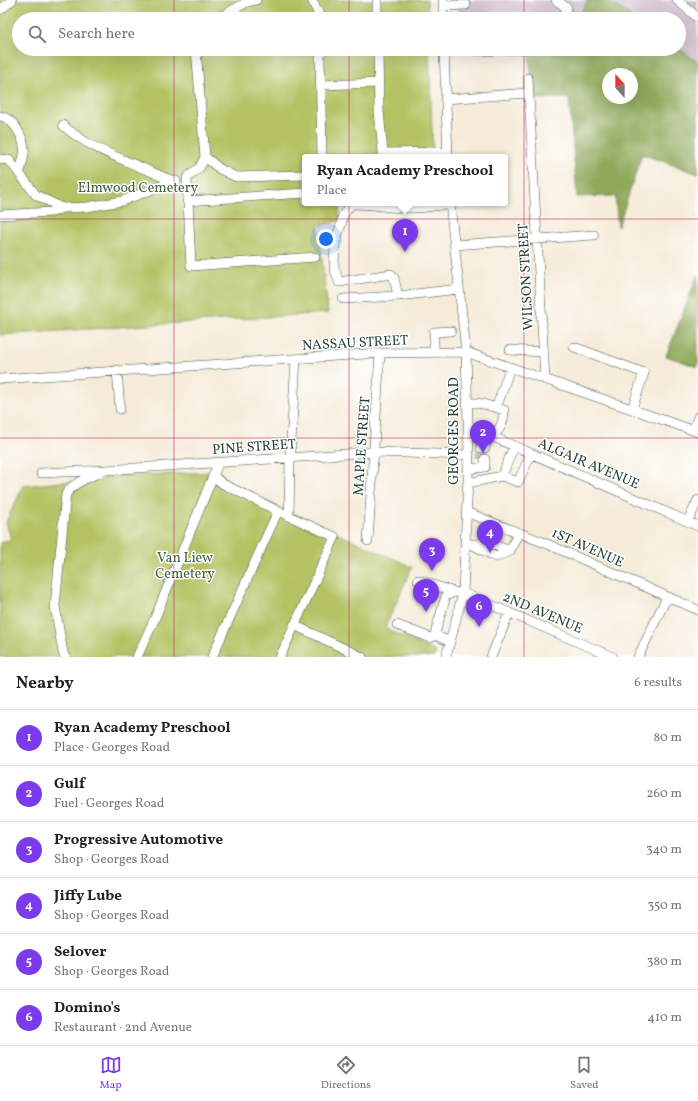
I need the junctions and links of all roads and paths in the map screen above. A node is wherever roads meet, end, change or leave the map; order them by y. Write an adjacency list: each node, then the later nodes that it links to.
1 (12, 0): 9 (street)
2 (256, 0): 10 (street)
3 (312, 0): 11 (street)
4 (377, 0): 12 (street)
5 (556, 0): 13 (street)
6 (677, 0): 14 (street)
7 (443, 3): 8 (street)
8 (466, 5)
9 (0, 10)
10 (229, 12)
11 (318, 12)
12 (377, 12)
13 (565, 12)
14 (698, 18)
15 (197, 56): 29 (street)
16 (320, 56): 21 (street)
17 (378, 56): 20 (street)
18 (444, 56): 23 (street)
19 (528, 78): 22 (street, WILSON STREET)
20 (378, 83): 21 (street); 27 (street)
21 (321, 85): 26 (street)
22 (528, 93): 23 (street); 44 (street, WILSON STREET)
23 (445, 98): 28 (street)
24 (0, 116): 31 (street)
25 (63, 125): 34 (street)
26 (322, 154)
27 (418, 154): 28 (street)
28 (448, 154)
29 (205, 156): 32 (street); 33 (street)
30 (0, 159): 31 (street)
31 (20, 174): 41 (street)
32 (302, 175)
33 (187, 178): 34 (street); 36 (street)
34 (174, 181): 41 (street)
35 (302, 193): 36 (street)
36 (188, 201): 46 (street)
37 (349, 206): 48 (street)
38 (386, 206): 39 (street)
39 (425, 206)
40 (450, 206): 45 (street, GEORGES ROAD)
41 (62, 208): 42 (street)
42 (0, 215)
43 (594, 235): 44 (street)
44 (537, 239): 45 (street); 55 (street, WILSON STREET)
45 (454, 244): 47 (street, GEORGES ROAD)
46 (315, 257)
47 (459, 289): 48 (street); 54 (street, GEORGES ROAD)
48 (398, 296): 49 (street)
49 (343, 299)
50 (451, 330): 53 (street)
51 (574, 347): 65 (street)
52 (510, 350): 55 (street)
53 (434, 352): 54 (street, NASSAU STREET); 56 (street, NASSAU STREET)
54 (466, 352): 58 (street, NASSAU STREET); 62 (street, GEORGES ROAD)
55 (543, 352): 61 (street, WILSON STREET)
56 (380, 353): 57 (street, NASSAU STREET); 72 (street, MAPLE STREET)
57 (296, 359): 59 (street, NASSAU STREET); 75 (street)
58 (510, 368): 61 (street, NASSAU STREET); 63 (street)
59 (117, 370): 60 (street, NASSAU STREET); 64 (street)
60 (0, 379)
61 (545, 379): 65 (street, NASSAU STREET)
62 (467, 402): 67 (street, GEORGES ROAD); 69 (street)
63 (498, 403)
64 (120, 409)
65 (632, 409): 68 (street, NASSAU STREET)
66 (698, 417): 68 (street)
67 (468, 426): 69 (street, ALGAIR AVENUE); 74 (street, GEORGES ROAD)
68 (695, 431)
69 (488, 435): 70 (street, ALGAIR AVENUE); 71 (street)
70 (514, 446): 73 (street, ALGAIR AVENUE); 82 (street)
71 (483, 447)
72 (375, 452): 74 (street, PINE STREET); 75 (street, PINE STREET); 91 (street, MAPLE STREET)
73 (531, 454): 82 (street); 88 (street, ALGAIR AVENUE)
74 (469, 455): 78 (street, GEORGES ROAD)
75 (290, 458): 76 (street, PINE STREET); 87 (street)
76 (218, 462): 79 (street, PINE STREET); 81 (street)
77 (482, 462): 78 (street)
78 (468, 468): 83 (street, GEORGES ROAD)
79 (106, 470): 80 (street, PINE STREET); 102 (street)
80 (41, 473)
81 (213, 476): 85 (street); 103 (street)
82 (502, 476): 83 (street)
83 (468, 483): 86 (street, GEORGES ROAD)
84 (698, 500): 88 (street)
85 (278, 511): 87 (street); 104 (street)
86 (466, 512): 90 (street, 1ST AVENUE); 92 (street, GEORGES ROAD)
87 (289, 516): 99 (street)
88 (688, 521): 89 (street, ALGAIR AVENUE)
89 (698, 526)
90 (518, 532): 92 (street); 95 (street, 1ST AVENUE)
91 (368, 541)
92 (469, 544): 94 (street, GEORGES ROAD)
93 (418, 580): 94 (street, 2ND AVENUE)
94 (458, 592): 97 (street, 2ND AVENUE); 100 (street); 101 (street, GEORGES ROAD)
95 (667, 597): 96 (street, 1ST AVENUE); 110 (street)
96 (698, 610)
97 (509, 613): 108 (street); 109 (street, 2ND AVENUE)
98 (397, 625): 100 (street)
99 (294, 626): 105 (street); 106 (street)
100 (435, 635): 101 (street)
101 (450, 642): 107 (street, GEORGES ROAD)
102 (65, 657)
103 (137, 657)
104 (212, 657)
105 (280, 657)
106 (362, 657)
107 (446, 657)
108 (491, 657)
109 (612, 657)
110 (638, 657)

